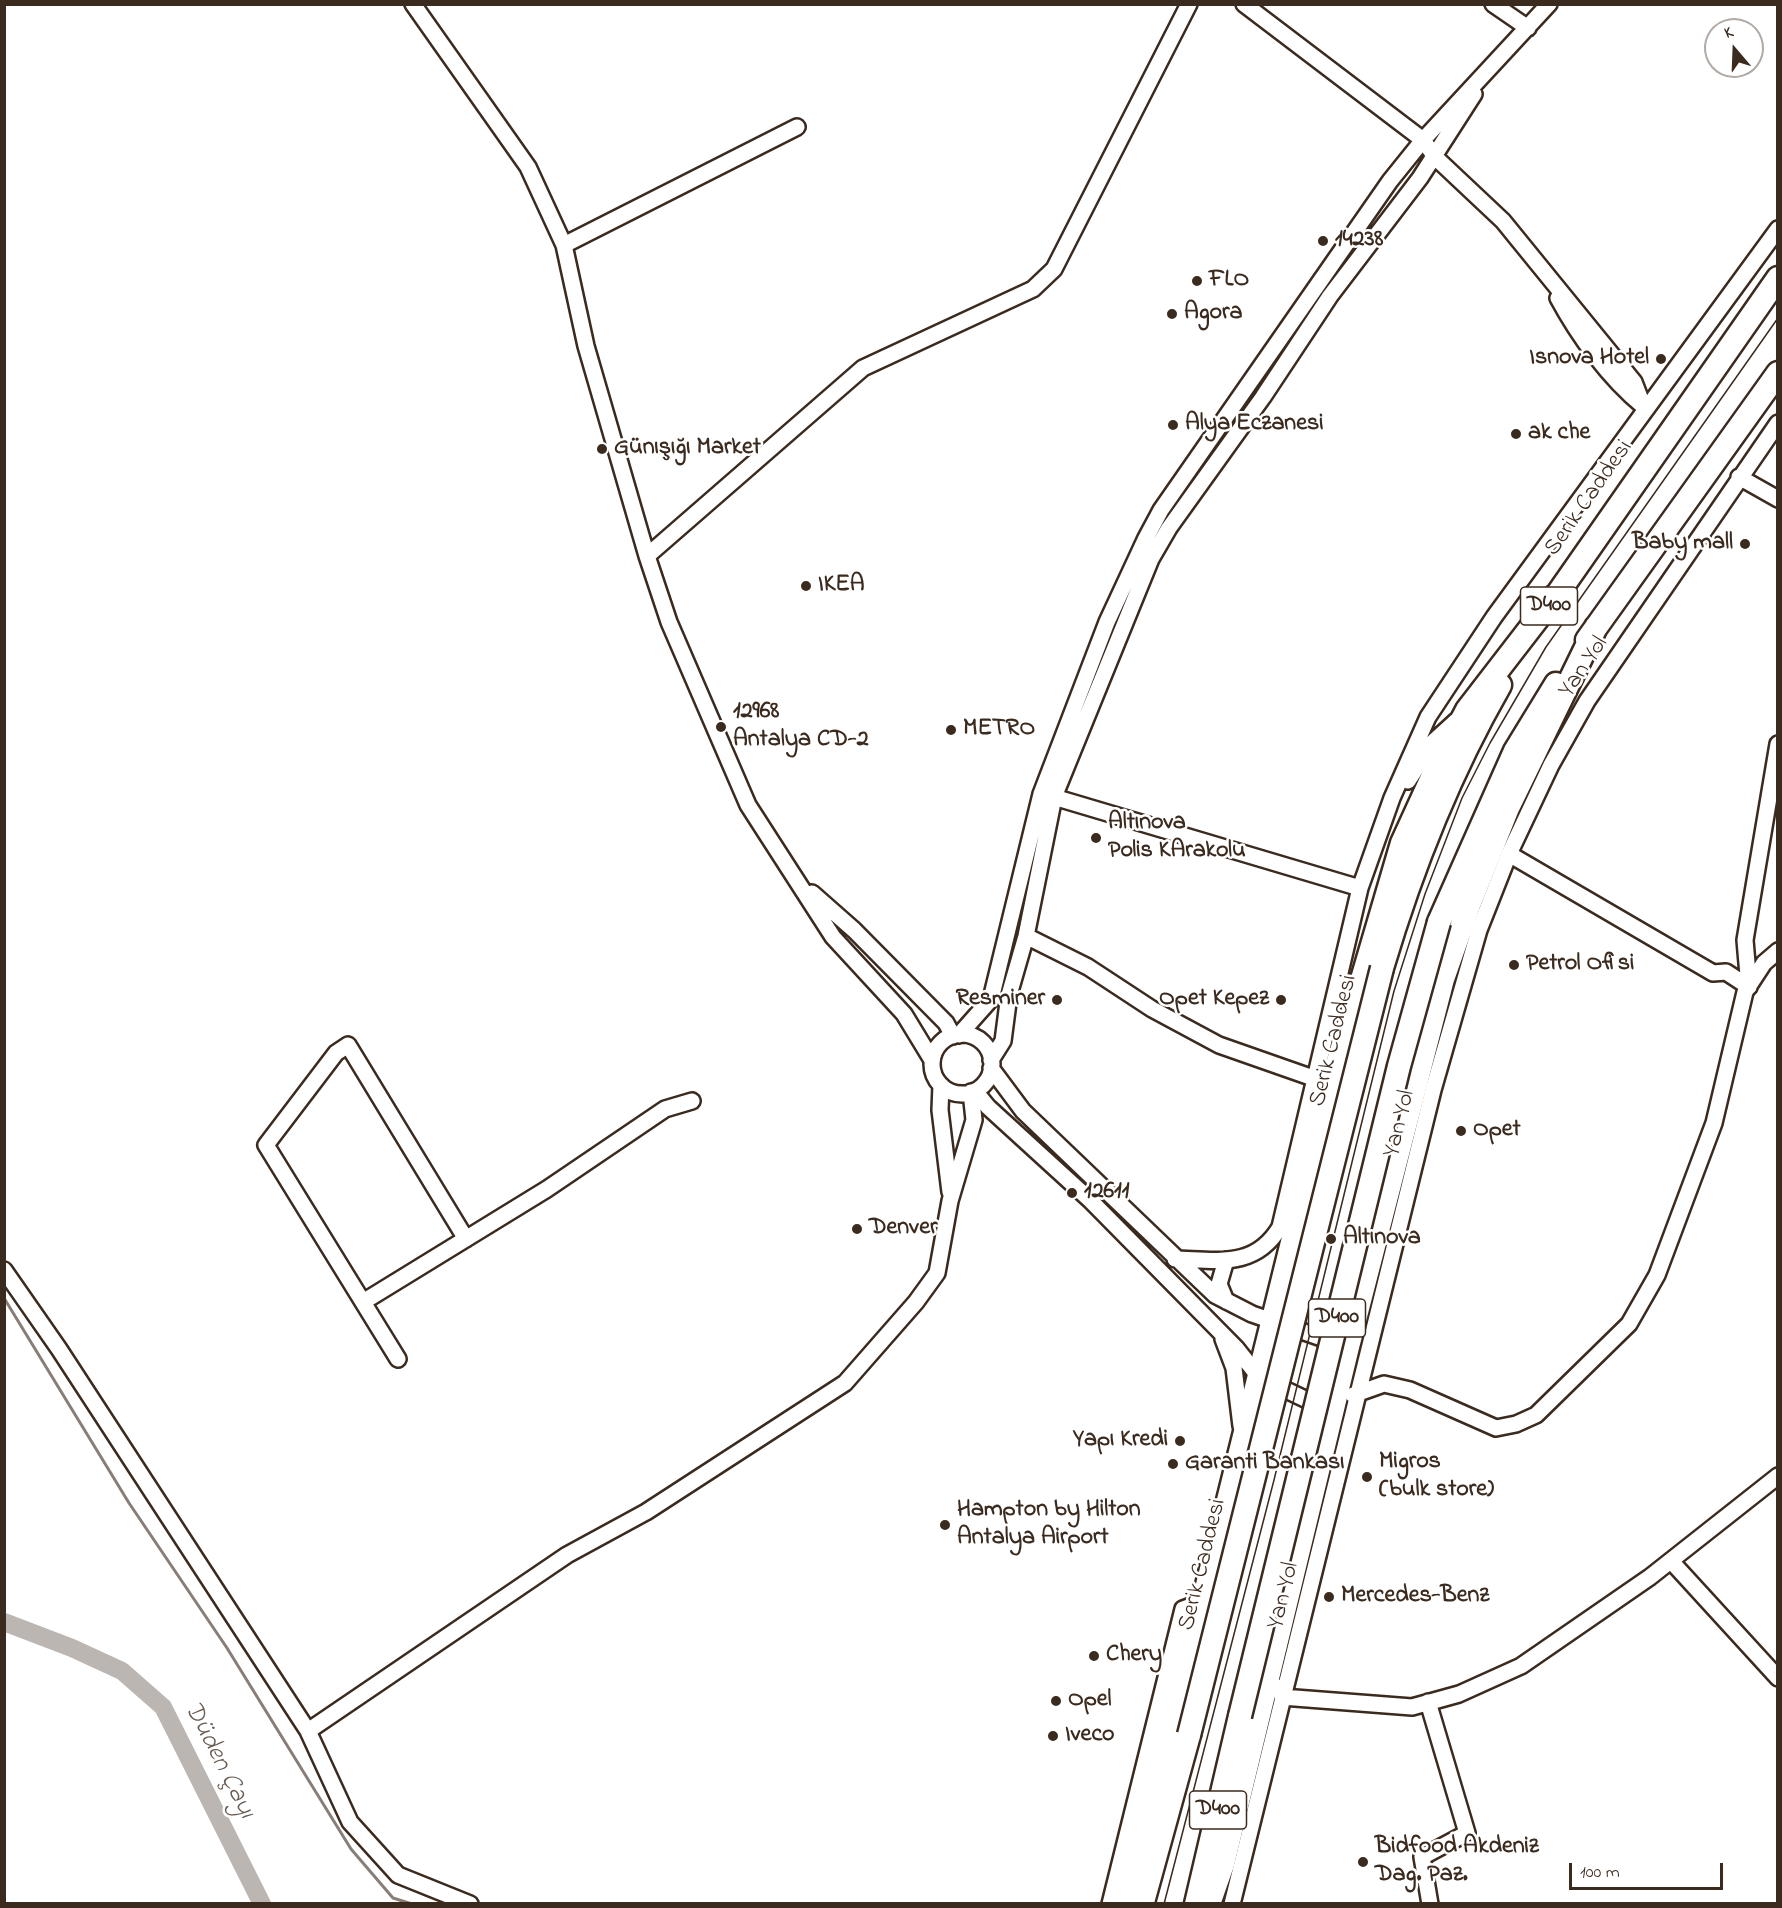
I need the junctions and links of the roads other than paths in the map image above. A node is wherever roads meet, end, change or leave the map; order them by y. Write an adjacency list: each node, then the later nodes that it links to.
1 (412, 4): 12 (street)
2 (1189, 4): 20 (street)
3 (1244, 4): 9 (street)
4 (1493, 4): 6 (street)
5 (1548, 4): 6 (street)
6 (1528, 28): 7 (street)
7 (1488, 71): 9 (street); 10 (street)
8 (797, 127): 12 (street)
9 (1423, 140): 10 (street); 26 (street)
10 (1435, 157): 16 (street); 26 (street)
11 (1775, 236): 13 (street)
12 (564, 245): 20 (street)
13 (1752, 266): 14 (street); 16 (street)
14 (1771, 286): 21 (highway, Serik Caddesi / D400)
15 (1778, 373): 22 (highway, D400)
16 (1644, 408): 25 (street)
17 (1778, 423): 18 (street, Yan Yol)
18 (1740, 477): 19 (street); 28 (street, Yan Yol)
19 (1778, 499)
20 (647, 556): 29 (street)
21 (1555, 596): 23 (highway); 72 (highway, Serik Caddesi / D400, bridge)
22 (1596, 627): 51 (highway); 73 (highway, D400, bridge)
23 (1467, 710): 25 (street); 41 (highway)
24 (1778, 744): 27 (street)
25 (1398, 788): 30 (street)
26 (1048, 795): 30 (street); 31 (street); 34 (street)
27 (1773, 799): 33 (street)
28 (1509, 854): 33 (street); 53 (street, Yan Yol)
29 (799, 881): 34 (street); 35 (street)
30 (1360, 888): 37 (street)
31 (1026, 936): 36 (street); 37 (street)
32 (1778, 951): 33 (street)
33 (1749, 987): 55 (street)
34 (956, 1035): 35 (street); 36 (street)
35 (932, 1060): 38 (street)
36 (992, 1064): 39 (street); 44 (street)
37 (1316, 1079): 41 (street); 45 (street)
38 (941, 1085): 39 (street); 42 (street)
39 (973, 1092): 42 (street); 50 (street)
40 (692, 1101): 43 (street)
41 (1322, 1121): 49 (highway)
42 (950, 1201): 66 (street)
43 (466, 1239): 48 (street); 48 (street)
44 (1174, 1259): 45 (street); 47 (street)
45 (1226, 1260): 47 (street)
46 (4, 1270): 66 (street)
47 (1226, 1301): 49 (street)
48 (363, 1302): 52 (street)
49 (1272, 1321): 51 (street); 54 (highway)
50 (1219, 1331): 54 (street); 58 (street)
51 (1348, 1347): 53 (street); 57 (highway)
52 (398, 1359)
53 (1366, 1363): 55 (street); 56 (street, Yan Yol)
54 (1259, 1377): 57 (street); 58 (highway)
55 (1384, 1384): 56 (street)
56 (1359, 1394): 57 (street); 64 (street, Yan Yol)
57 (1336, 1401): 62 (highway)
58 (1242, 1445): 61 (highway)
59 (1778, 1476): 60 (street)
60 (1671, 1561): 63 (street); 65 (street)
61 (1193, 1606): 70 (street); 71 (highway)
62 (1275, 1654): 64 (street); 68 (highway)
63 (1778, 1678)
64 (1282, 1697): 65 (street); 67 (street, Yan Yol)
65 (1428, 1702): 76 (street)
66 (308, 1731): 69 (street)
67 (1264, 1772): 68 (street); 75 (street, Yan Yol)
68 (1240, 1795): 74 (highway)
69 (470, 1904)
70 (1110, 1904)
71 (1128, 1904)
72 (1143, 1904)
73 (1196, 1904)
74 (1209, 1904)
75 (1232, 1904)
76 (1431, 1904)

